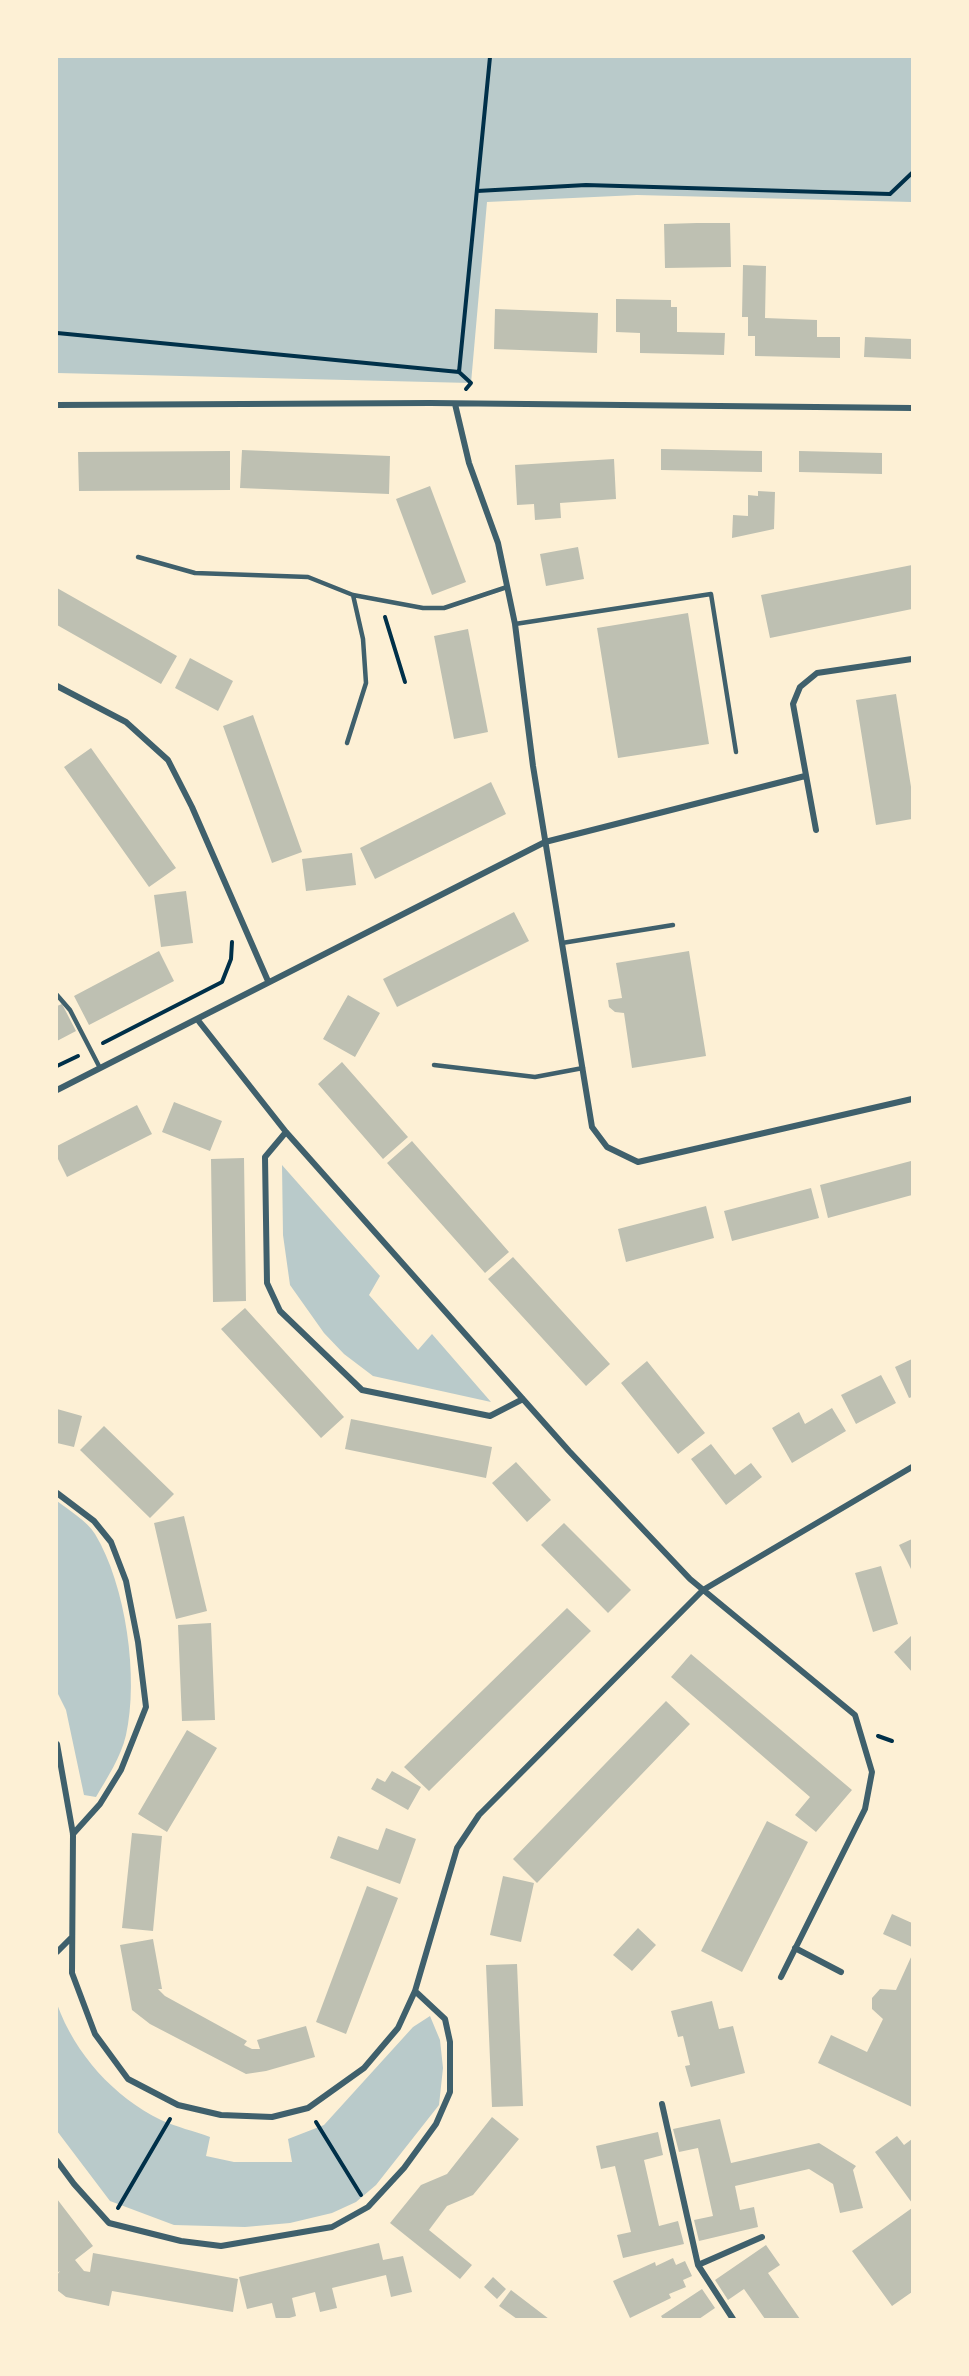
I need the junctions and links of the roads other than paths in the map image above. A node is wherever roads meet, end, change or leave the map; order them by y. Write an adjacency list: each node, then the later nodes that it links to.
1 (455, 404): 2 (street); 3 (street); 5 (street)
2 (57, 405)
3 (912, 408)
4 (138, 557): 6 (lane)
5 (507, 587): 6 (lane); 7 (street)
6 (353, 596): 10 (lane)
7 (515, 624): 11 (lane); 14 (street)
8 (912, 659): 12 (street)
9 (57, 686): 17 (street)
10 (347, 743)
11 (736, 752)
12 (805, 776): 13 (street); 14 (street)
13 (816, 830)
14 (545, 842): 16 (street); 17 (street)
15 (673, 925): 16 (lane)
16 (562, 943): 22 (street)
17 (268, 981): 19 (street)
18 (57, 995): 21 (lane)
19 (197, 1019): 21 (street); 25 (street)
20 (434, 1065): 22 (lane)
21 (100, 1068): 23 (street)
22 (583, 1068): 24 (street)
23 (57, 1090)
24 (912, 1099)
25 (286, 1132): 26 (street); 26 (street)
26 (523, 1399): 29 (street)
27 (912, 1467): 29 (street)
28 (57, 1493): 31 (street)
29 (703, 1590): 33 (street); 37 (street)
30 (58, 1747): 31 (street)
31 (73, 1834): 32 (street)
32 (72, 1937): 34 (street); 37 (street)
33 (795, 1948): 35 (street); 36 (street)
34 (57, 1952)
35 (841, 1972)
36 (781, 1977)
37 (415, 1990): 39 (street)
38 (662, 2104): 41 (street)
39 (57, 2160)
40 (762, 2237): 41 (street)
41 (698, 2265): 42 (street)
42 (733, 2319)

